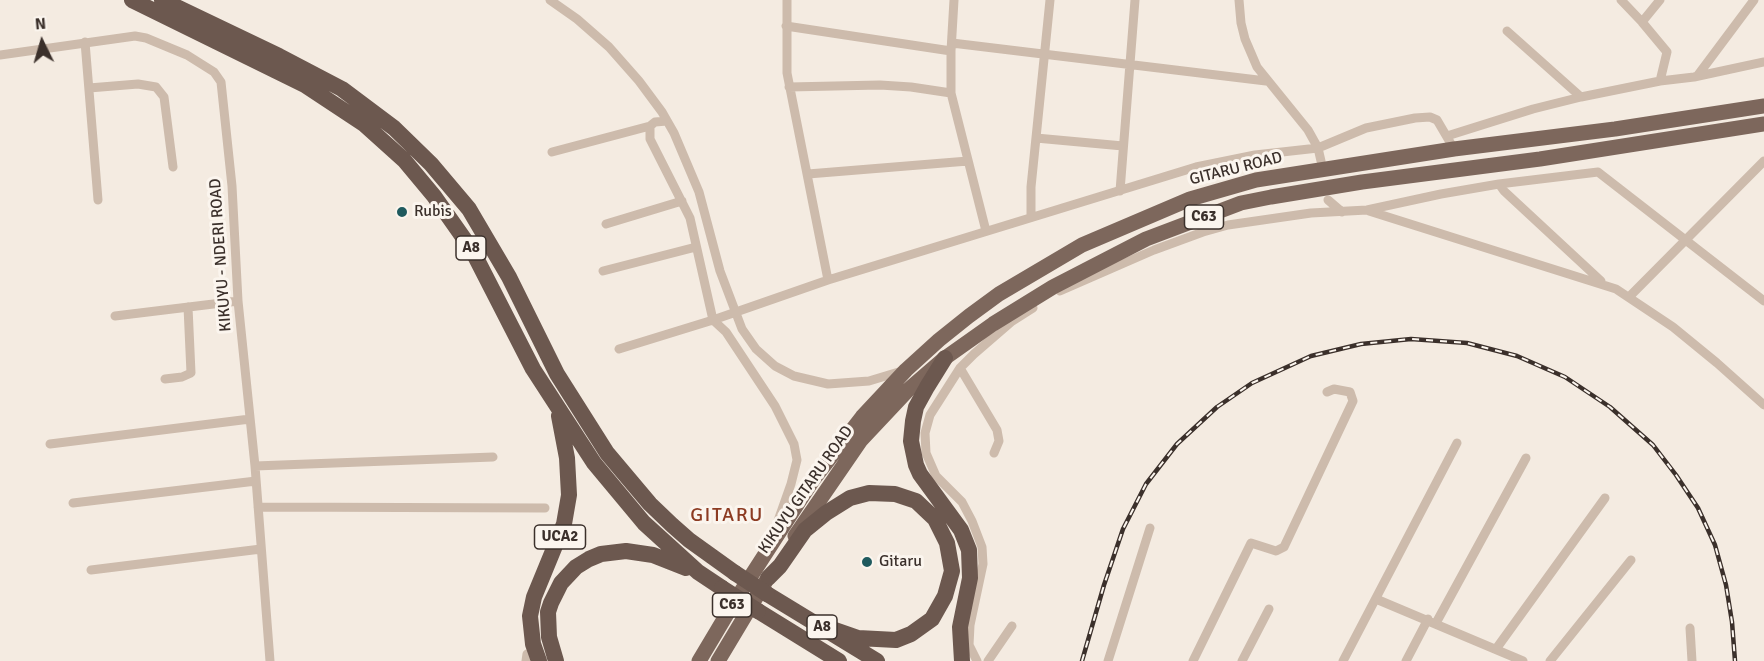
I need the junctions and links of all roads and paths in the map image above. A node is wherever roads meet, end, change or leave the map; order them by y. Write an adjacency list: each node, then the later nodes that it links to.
1 (132, 0): 71 (highway, A8)
2 (162, 0): 90 (highway, A8, bridge)
3 (550, 0): 29 (street)
4 (787, 0): 13 (street)
5 (954, 0): 16 (street)
6 (1050, 0): 18 (street)
7 (1135, 0): 20 (street)
8 (1239, 0): 22 (street)
9 (1621, 0): 12 (street)
10 (1660, 0): 12 (street)
11 (1755, 0): 21 (street)
12 (1642, 22): 23 (street)
13 (786, 26): 16 (street); 24 (street)
14 (1507, 31): 27 (street)
15 (85, 42): 17 (street, KIKUYU - NDERI ROAD); 25 (street); 59 (street, KIKUYU - NDERI ROAD)
16 (951, 47): 18 (street); 26 (street)
17 (0, 55)
18 (1045, 55): 20 (street); 32 (street)
19 (1764, 62): 21 (street)
20 (1129, 64): 22 (street); 34 (street)
21 (1697, 76): 23 (street)
22 (1266, 81): 35 (street)
23 (1660, 81): 27 (street)
24 (789, 87): 26 (street); 41 (street)
25 (89, 88): 40 (street); 44 (street)
26 (951, 93): 37 (street)
27 (1581, 98): 33 (street)
28 (1764, 106): 33 (main road, GITARU ROAD / C63)
29 (667, 121): 31 (street); 61 (street)
30 (1764, 124): 65 (main road, C63)
31 (650, 126): 36 (street); 46 (street)
32 (1036, 138): 34 (street); 49 (street)
33 (1450, 142): 35 (street); 67 (main road, GITARU ROAD / C63)
34 (1123, 146): 43 (street)
35 (1318, 148): 38 (street); 43 (street)
36 (552, 152)
37 (968, 161): 41 (street); 51 (street)
38 (1321, 161)
39 (1764, 162): 52 (street)
40 (173, 166)
41 (808, 174): 55 (street)
42 (1499, 184): 47 (street); 52 (street); 56 (street)
43 (1120, 191): 49 (street)
44 (98, 200)
45 (1328, 200): 48 (street)
46 (682, 201): 50 (street); 53 (street)
47 (1367, 210): 48 (street); 56 (street)
48 (1341, 212): 66 (street)
49 (1031, 217): 51 (street)
50 (606, 224)
51 (986, 231): 55 (street)
52 (1685, 239): 57 (street); 58 (street)
53 (696, 247): 54 (street); 63 (street)
54 (603, 271)
55 (828, 280): 61 (street)
56 (1604, 284): 57 (street)
57 (1629, 297): 70 (street)
58 (1764, 300)
59 (238, 301): 60 (street); 72 (street, KIKUYU - NDERI ROAD)
60 (188, 307): 62 (street); 68 (street)
61 (735, 311): 63 (street); 67 (street)
62 (115, 316)
63 (713, 320): 64 (street); 86 (street)
64 (619, 349)
65 (945, 358): 90 (main road, KIKUYU GITARU ROAD / C63); 107 (highway, C63)
66 (960, 368): 75 (street); 108 (street)
67 (906, 370): 86 (main road, GITARU ROAD / C63)
68 (165, 379)
69 (1327, 392): 111 (street)
70 (1764, 405)
71 (558, 408): 89 (highway, A8); 99 (highway, UCA2)
72 (250, 419): 74 (street); 78 (street, KIKUYU - NDERI ROAD)
73 (1457, 443): 91 (street)
74 (50, 444)
75 (994, 453)
76 (493, 457): 78 (street)
77 (1526, 458): 93 (street)
78 (255, 466): 79 (street, KIKUYU - NDERI ROAD)
79 (256, 481): 81 (street); 82 (street, KIKUYU - NDERI ROAD)
80 (1605, 498): 98 (street)
81 (73, 503)
82 (258, 507): 83 (street); 85 (street, KIKUYU - NDERI ROAD)
83 (545, 508)
84 (1150, 528): 110 (street)
85 (261, 549): 88 (street); 100 (street, KIKUYU - NDERI ROAD)
86 (768, 551): 102 (main road, C63)
87 (1631, 560): 116 (street)
88 (92, 570)
89 (698, 572): 97 (highway, A8, bridge); 101 (highway)
90 (767, 586): 94 (highway, A8); 94 (highway); 103 (main road, KIKUYU GITARU ROAD / C63)
91 (1376, 599): 93 (street); 113 (street)
92 (1269, 609): 112 (street)
93 (1432, 621): 98 (street); 114 (street)
94 (815, 623): 106 (highway, A8)
95 (1012, 626): 109 (street)
96 (1690, 628): 117 (street)
97 (800, 638): 104 (highway); 105 (highway, A8)
98 (1496, 649): 115 (street)
99 (531, 659)
100 (270, 661)
101 (556, 661)
102 (699, 661)
103 (718, 661)
104 (827, 661)
105 (839, 661)
106 (877, 661)
107 (962, 661)
108 (977, 661)
109 (988, 661)
110 (1108, 661)
111 (1193, 661)
112 (1242, 661)
113 (1343, 661)
114 (1407, 661)
115 (1523, 661)
116 (1550, 661)
117 (1692, 661)

